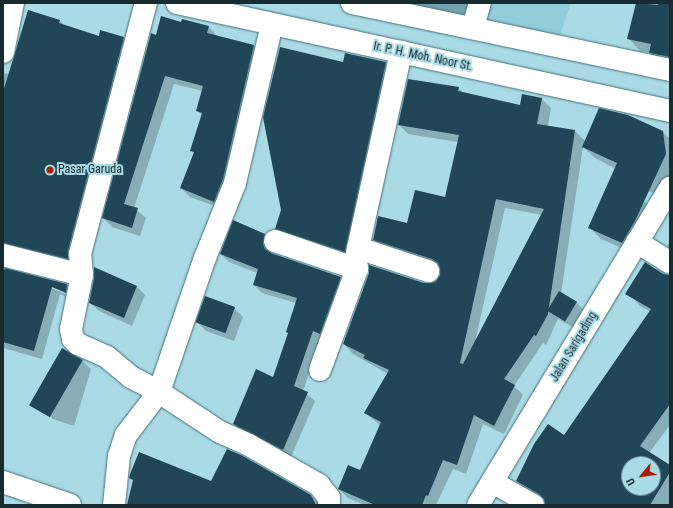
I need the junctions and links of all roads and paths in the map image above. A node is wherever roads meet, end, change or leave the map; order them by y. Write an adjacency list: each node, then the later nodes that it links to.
1 (14, 3): 8 (street)
2 (146, 3): 19 (street)
3 (177, 3): 6 (street, Ir. P. H. Moh. Noor St.)
4 (480, 3): 7 (street)
5 (360, 4): 7 (street)
6 (272, 24): 9 (street, Ir. P. H. Moh. Noor St.); 21 (street)
7 (473, 27): 10 (street)
8 (3, 52)
9 (401, 52): 11 (street, Ir. P. H. Moh. Noor St.); 16 (street)
10 (670, 70)
11 (670, 111)
12 (670, 188): 14 (street, Jalan Sarigading)
13 (275, 241): 16 (street)
14 (637, 242): 17 (street); 23 (street, Jalan Sarigading)
15 (3, 255): 19 (street)
16 (357, 259): 18 (street); 20 (street)
17 (670, 263)
18 (428, 271)
19 (82, 275): 21 (street)
20 (320, 370)
21 (159, 392): 25 (street); 26 (street)
22 (3, 482): 24 (street)
23 (492, 482): 27 (street, Jalan Sarigading); 28 (street)
24 (70, 505)
25 (114, 505)
26 (329, 505)
27 (478, 505)
28 (533, 505)

